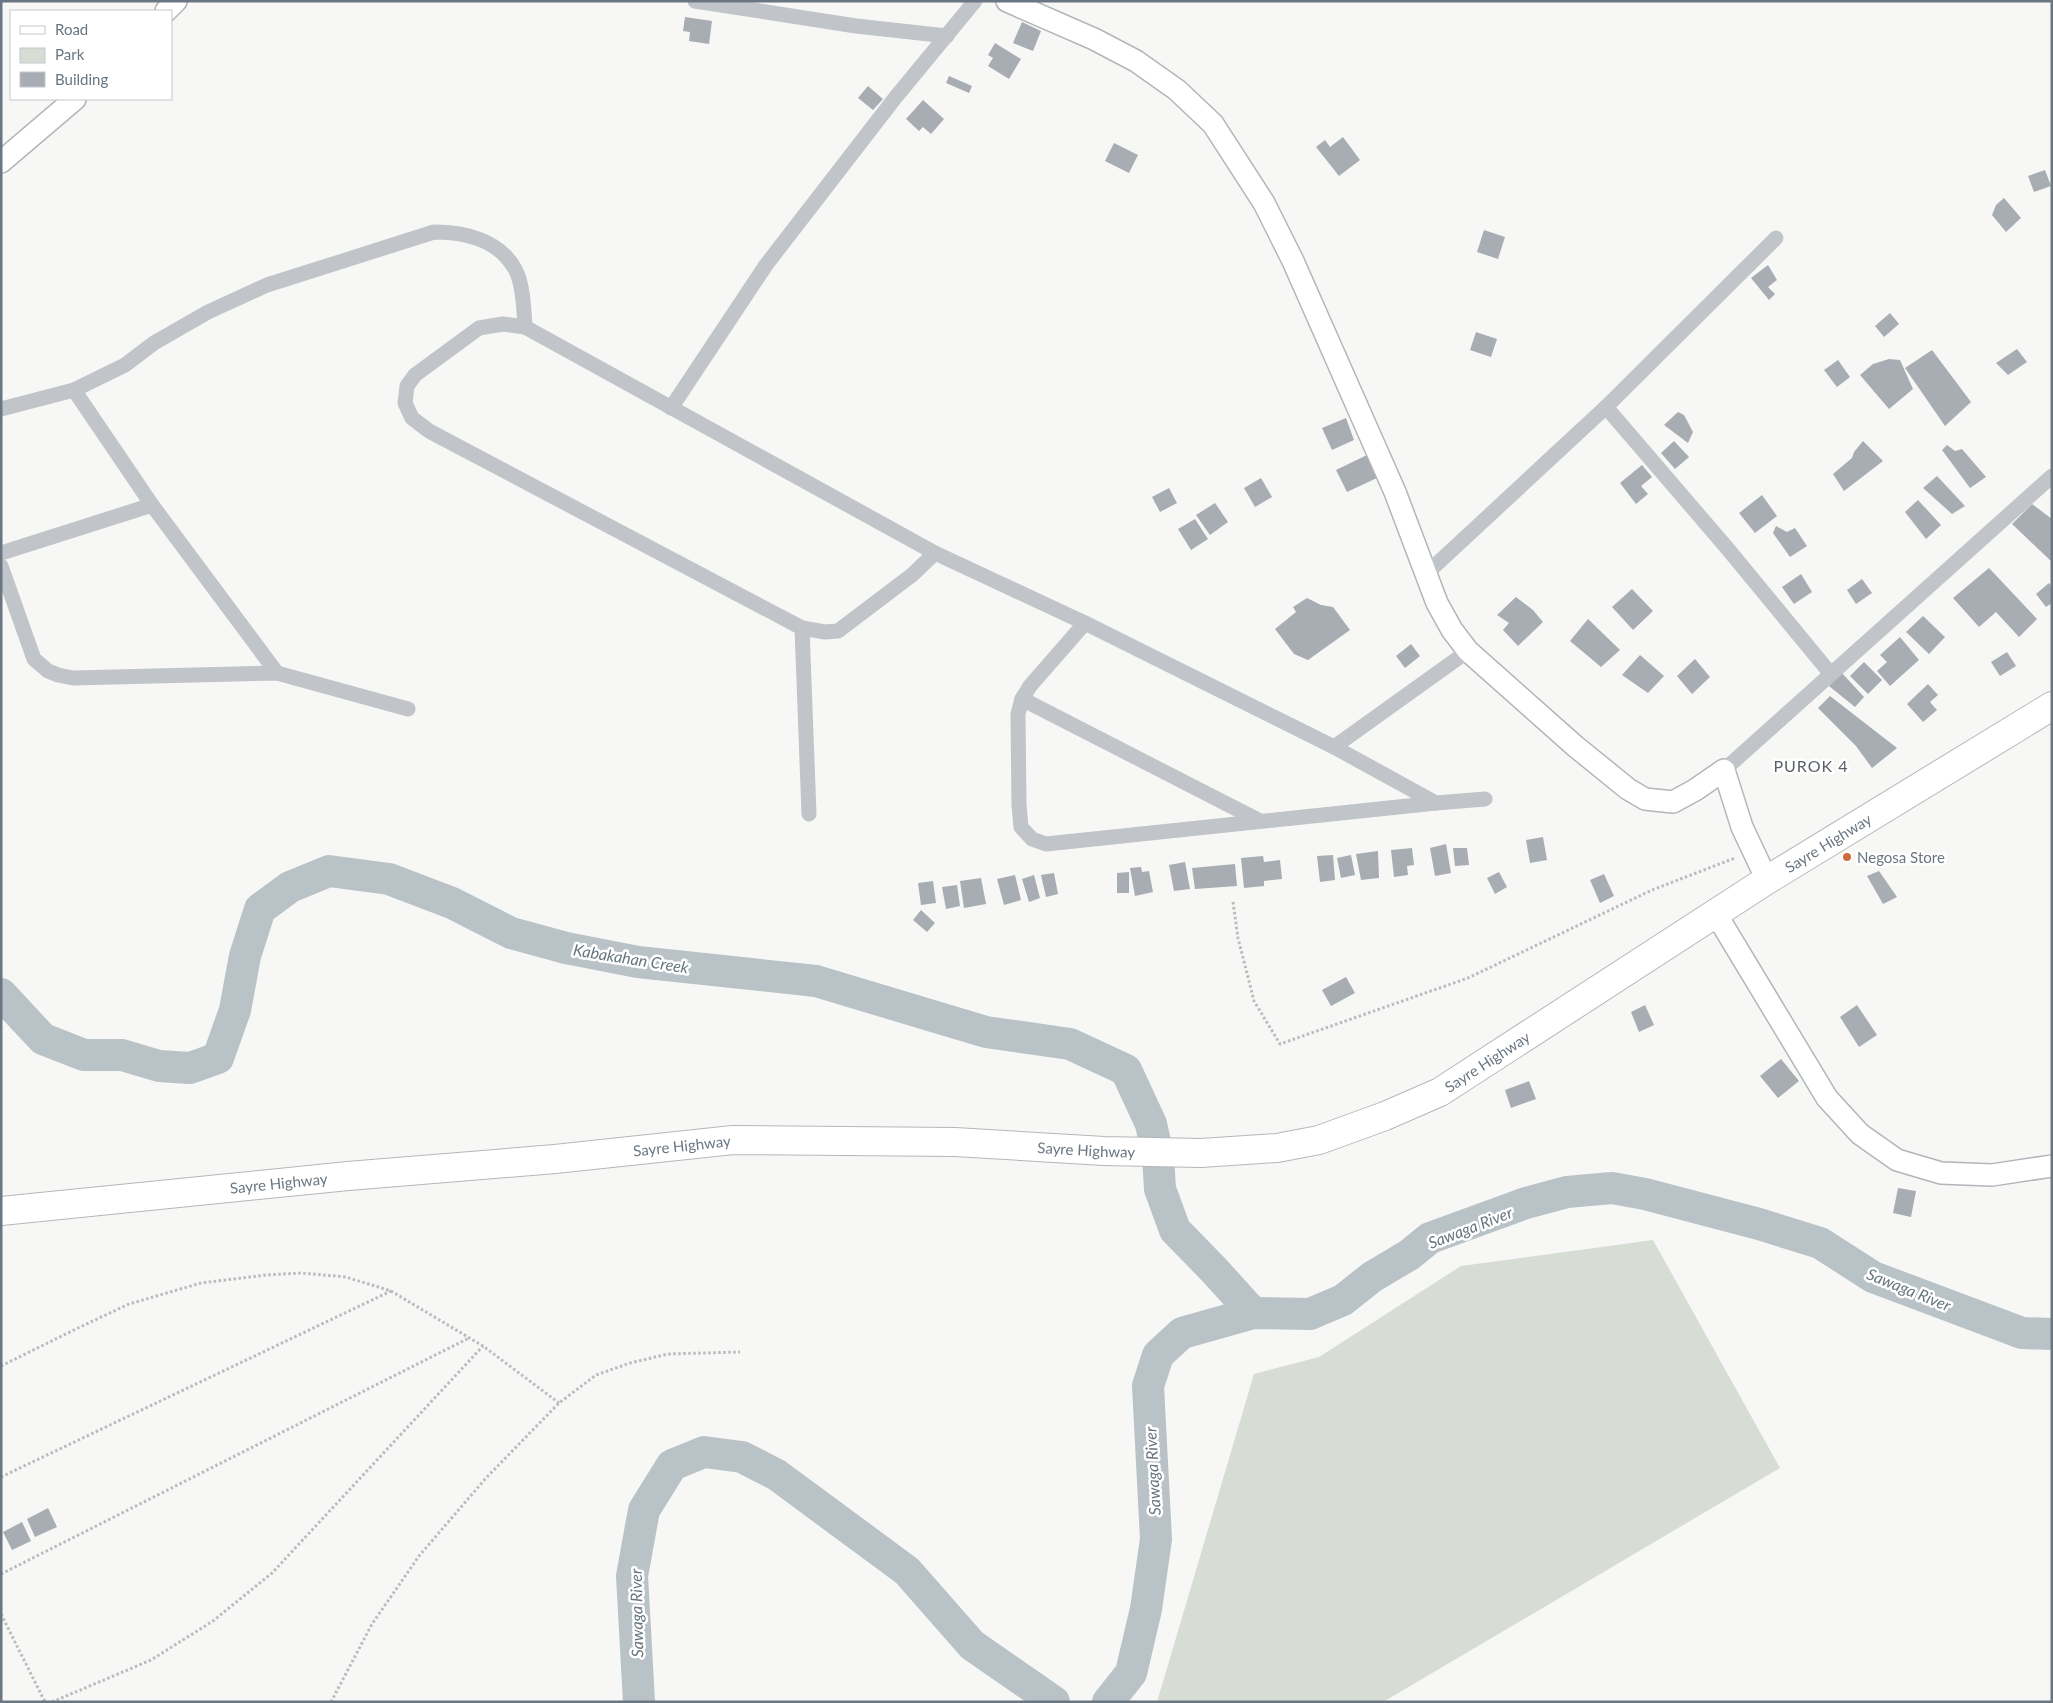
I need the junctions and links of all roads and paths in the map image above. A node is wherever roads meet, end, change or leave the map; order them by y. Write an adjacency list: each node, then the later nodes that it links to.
1 (176, 1): 5 (street)
2 (695, 1): 6 (street)
3 (975, 1): 6 (street)
4 (1007, 1): 20 (street)
5 (167, 10)
6 (947, 36): 13 (street)
7 (74, 100): 8 (street)
8 (1, 162)
9 (1776, 238): 12 (street)
10 (525, 327): 11 (street); 13 (street); 22 (street)
11 (74, 390): 14 (street); 16 (street)
12 (1606, 407): 20 (street); 25 (street)
13 (671, 408): 18 (street)
14 (1, 409)
15 (2052, 476): 25 (street)
16 (152, 505): 17 (street); 24 (street)
17 (1, 553)
18 (935, 553): 21 (street); 22 (street)
19 (1, 566): 24 (street)
20 (1426, 574): 23 (street)
21 (1085, 623): 26 (street); 29 (street)
22 (802, 628): 33 (street)
23 (1468, 651): 29 (street); 30 (street)
24 (277, 673): 28 (street)
25 (1830, 673): 30 (street)
26 (1022, 699): 34 (street); 34 (street)
27 (2052, 706): 36 (highway, Sayre Highway)
28 (408, 709)
29 (1334, 747): 32 (street)
30 (1724, 770): 35 (street)
31 (1485, 799): 32 (street)
32 (1436, 803): 34 (street)
33 (809, 814)
34 (1260, 822)
35 (1752, 852): 36 (street); 37 (path)
36 (1767, 880): 38 (highway, Sayre Highway)
37 (1233, 902)
38 (1716, 914): 39 (street); 40 (highway, Sayre Highway)
39 (2052, 1166)
40 (1, 1211)
41 (391, 1291): 42 (path); 45 (path); 47 (path)
42 (470, 1338): 43 (path); 48 (path)
43 (483, 1346): 46 (path); 51 (path)
44 (740, 1352): 46 (path)
45 (1, 1366)
46 (559, 1403): 52 (path)
47 (1, 1477)
48 (1, 1574)
49 (1, 1614): 50 (path)
50 (45, 1702)
51 (52, 1702)
52 (331, 1702)

